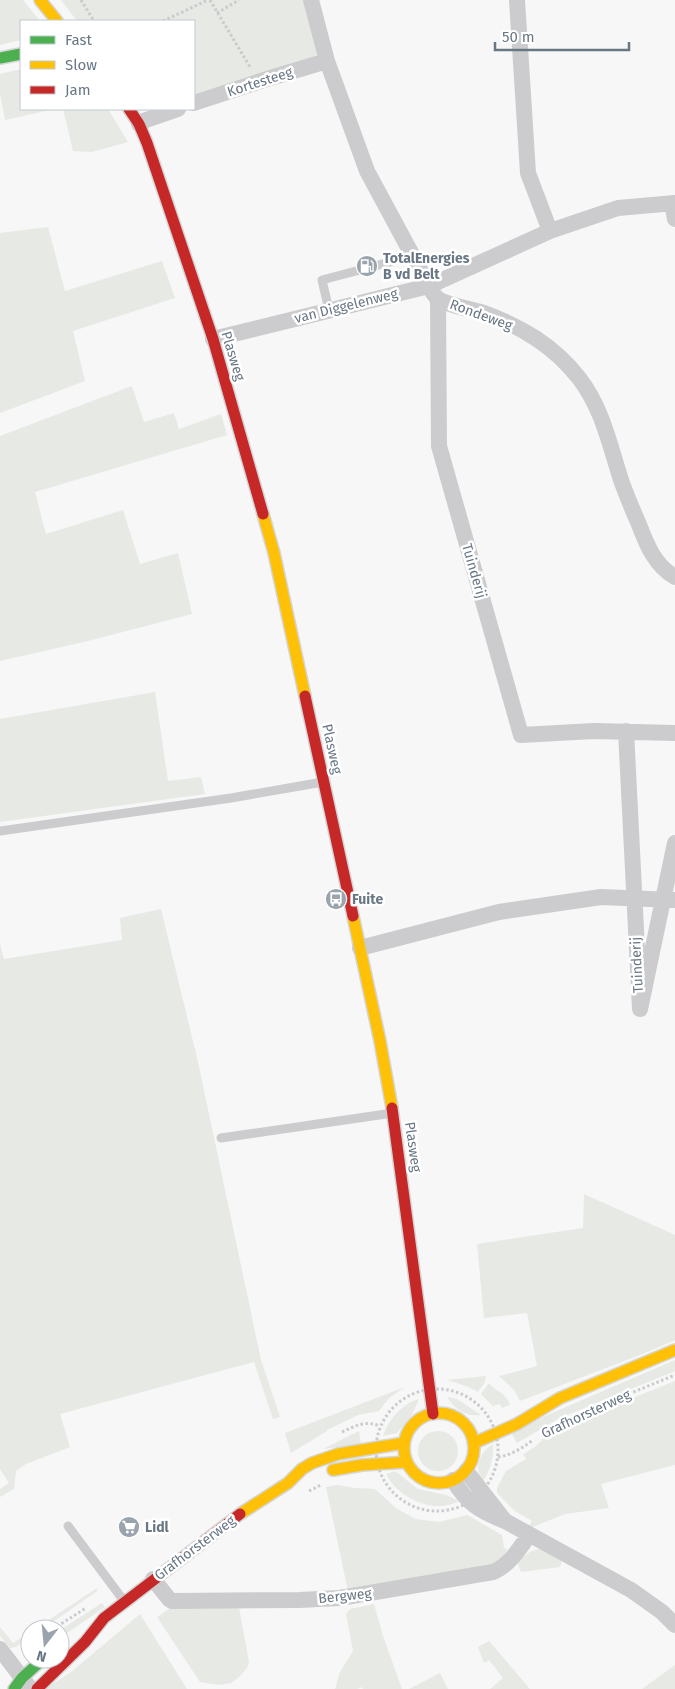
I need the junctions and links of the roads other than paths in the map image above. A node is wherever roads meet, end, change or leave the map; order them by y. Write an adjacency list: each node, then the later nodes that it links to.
1 (40, 0): 4 (street)
2 (311, 0): 7 (street, Rondeweg)
3 (517, 0): 13 (street)
4 (56, 20)
5 (20, 54): 6 (street)
6 (0, 58)
7 (328, 61): 8 (street, Kortesteeg); 14 (street, Rondeweg)
8 (195, 104)
9 (130, 110): 11 (street, Plasweg)
10 (175, 110): 11 (street)
11 (139, 124): 18 (street, Plasweg)
12 (674, 208): 13 (street, van Diggelenweg)
13 (550, 231): 15 (street, van Diggelenweg)
14 (412, 256): 15 (street, Rondeweg); 17 (lane)
15 (428, 286): 16 (street, Rondeweg); 17 (street, van Diggelenweg)
16 (438, 300): 19 (street, Rondeweg); 20 (street, Tuinderij)
17 (329, 310): 18 (street, van Diggelenweg)
18 (212, 338): 22 (street, Plasweg)
19 (672, 575)
20 (626, 731): 21 (street, Tuinderij); 25 (street, Tuinderij)
21 (675, 733)
22 (323, 782): 23 (lane); 27 (street, Plasweg)
23 (0, 831)
24 (675, 842): 26 (street, Tuinderij)
25 (634, 898): 26 (street); 26 (street, Tuinderij); 27 (street)
26 (669, 899)
27 (360, 948): 28 (street, Plasweg)
28 (393, 1113): 29 (lane); 33 (street, Plasweg)
29 (222, 1138)
30 (675, 1350): 31 (street, Grafhorsterweg)
31 (560, 1398): 32 (street, Grafhorsterweg); 37 (street, Grafhorsterweg)
32 (528, 1403)
33 (432, 1414): 35 (street); 36 (street)
34 (482, 1422): 35 (street)
35 (467, 1428): 37 (street)
36 (404, 1443): 38 (street); 40 (street, Grafhorsterweg)
37 (474, 1443): 39 (street)
38 (407, 1462): 39 (street); 40 (street, Grafhorsterweg)
39 (460, 1475): 41 (street); 41 (street)
40 (288, 1483): 44 (street, Grafhorsterweg)
41 (505, 1521): 43 (street)
42 (68, 1526): 45 (lane)
43 (529, 1535): 44 (street, Bergweg); 47 (street)
44 (153, 1579): 45 (street, Grafhorsterweg)
45 (124, 1602): 46 (street, Grafhorsterweg)
46 (104, 1618): 48 (street, Grafhorsterweg); 52 (street, Grafhorsterweg)
47 (675, 1625)
48 (80, 1631)
49 (0, 1649): 51 (street)
50 (35, 1669): 51 (street)
51 (22, 1685)
52 (37, 1689)

